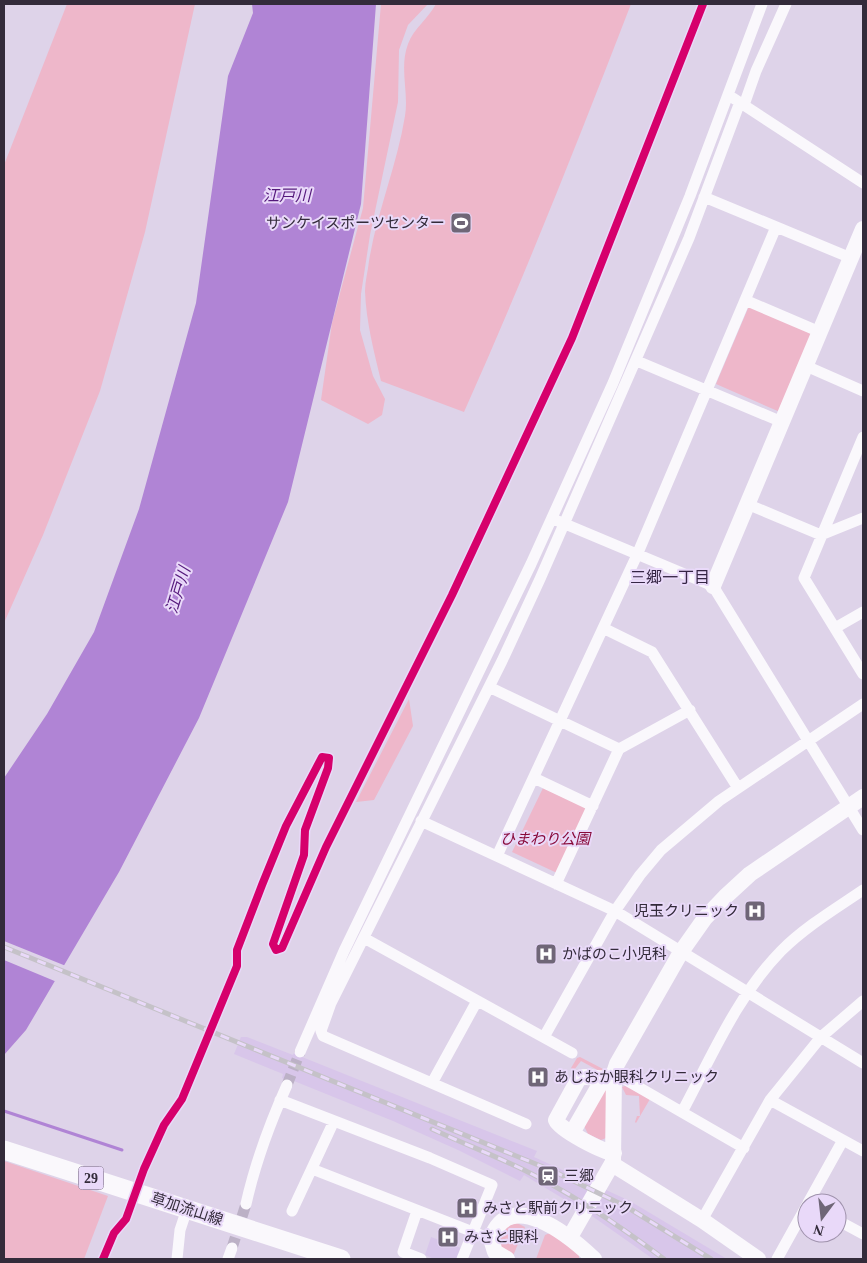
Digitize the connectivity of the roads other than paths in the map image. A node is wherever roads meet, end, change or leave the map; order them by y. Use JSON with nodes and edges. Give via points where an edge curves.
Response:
{"nodes":[{"id":1,"x":762,"y":4,"type":"edge"},
{"id":2,"x":786,"y":4,"type":"edge"},
{"id":3,"x":728,"y":95,"type":"junction"},
{"id":4,"x":742,"y":104,"type":"junction"},
{"id":5,"x":863,"y":183,"type":"edge"},
{"id":6,"x":704,"y":197,"type":"junction"},
{"id":7,"x":776,"y":227,"type":"junction"},
{"id":8,"x":863,"y":229,"type":"edge"},
{"id":9,"x":851,"y":258,"type":"junction"},
{"id":10,"x":745,"y":300,"type":"junction"},
{"id":11,"x":820,"y":332,"type":"junction"},
{"id":12,"x":637,"y":361,"type":"junction"},
{"id":13,"x":806,"y":366,"type":"junction"},
{"id":14,"x":863,"y":390,"type":"edge"},
{"id":15,"x":706,"y":391,"type":"junction"},
{"id":16,"x":782,"y":422,"type":"junction"},
{"id":17,"x":863,"y":437,"type":"edge"},
{"id":18,"x":747,"y":504,"type":"junction"},
{"id":19,"x":552,"y":518,"type":"junction"},
{"id":20,"x":863,"y":518,"type":"edge"},
{"id":21,"x":565,"y":524,"type":"junction"},
{"id":22,"x":821,"y":535,"type":"junction"},
{"id":23,"x":637,"y":555,"type":"junction"},
{"id":24,"x":713,"y":586,"type":"junction"},
{"id":25,"x":863,"y":612,"type":"edge"},
{"id":26,"x":603,"y":628,"type":"junction"},
{"id":27,"x":835,"y":628,"type":"junction"},
{"id":28,"x":863,"y":674,"type":"edge"},
{"id":29,"x":489,"y":686,"type":"junction"},
{"id":30,"x":863,"y":704,"type":"edge"},
{"id":31,"x":690,"y":710,"type":"junction"},
{"id":32,"x":560,"y":720,"type":"junction"},
{"id":33,"x":808,"y":740,"type":"junction"},
{"id":34,"x":619,"y":749,"type":"junction"},
{"id":35,"x":534,"y":778,"type":"junction"},
{"id":36,"x":738,"y":788,"type":"junction"},
{"id":37,"x":863,"y":797,"type":"edge"},
{"id":38,"x":593,"y":806,"type":"junction"},
{"id":39,"x":849,"y":807,"type":"junction"},
{"id":40,"x":421,"y":822,"type":"junction"},
{"id":41,"x":863,"y":830,"type":"edge"},
{"id":42,"x":497,"y":856,"type":"junction"},
{"id":43,"x":556,"y":884,"type":"junction"},
{"id":44,"x":863,"y":890,"type":"edge"},
{"id":45,"x":614,"y":911,"type":"junction"},
{"id":46,"x":364,"y":938,"type":"junction"},
{"id":47,"x":681,"y":952,"type":"junction"},
{"id":48,"x":748,"y":992,"type":"junction"},
{"id":49,"x":477,"y":1001,"type":"junction"},
{"id":50,"x":863,"y":1001,"type":"edge"},
{"id":51,"x":821,"y":1037,"type":"junction"},
{"id":52,"x":544,"y":1038,"type":"junction"},
{"id":53,"x":300,"y":1052,"type":"tunnel mouth"},
{"id":54,"x":572,"y":1053,"type":"dead end"},
{"id":55,"x":863,"y":1063,"type":"edge"},
{"id":56,"x":608,"y":1076,"type":"junction"},
{"id":57,"x":432,"y":1083,"type":"junction"},
{"id":58,"x":287,"y":1085,"type":"tunnel mouth"},
{"id":59,"x":280,"y":1100,"type":"junction"},
{"id":60,"x":770,"y":1100,"type":"junction"},
{"id":61,"x":682,"y":1112,"type":"junction"},
{"id":62,"x":334,"y":1121,"type":"junction"},
{"id":63,"x":526,"y":1124,"type":"dead end"},
{"id":64,"x":572,"y":1133,"type":"junction"},
{"id":65,"x":843,"y":1140,"type":"junction"},
{"id":66,"x":744,"y":1148,"type":"junction"},
{"id":67,"x":4,"y":1150,"type":"edge"},
{"id":68,"x":863,"y":1151,"type":"edge"},
{"id":69,"x":614,"y":1159,"type":"junction"},
{"id":70,"x":312,"y":1169,"type":"junction"},
{"id":71,"x":814,"y":1193,"type":"edge"},
{"id":72,"x":246,"y":1204,"type":"tunnel mouth"},
{"id":73,"x":182,"y":1208,"type":"junction"},
{"id":74,"x":292,"y":1211,"type":"dead end"},
{"id":75,"x":417,"y":1211,"type":"junction"},
{"id":76,"x":702,"y":1220,"type":"junction"},
{"id":77,"x":797,"y":1224,"type":"edge"},
{"id":78,"x":847,"y":1225,"type":"edge"},
{"id":79,"x":472,"y":1233,"type":"junction"},
{"id":80,"x":863,"y":1234,"type":"edge"},
{"id":81,"x":570,"y":1237,"type":"junction"},
{"id":82,"x":490,"y":1239,"type":"junction"},
{"id":83,"x":232,"y":1248,"type":"tunnel mouth"},
{"id":84,"x":589,"y":1256,"type":"edge"},
{"id":85,"x":177,"y":1259,"type":"edge"},
{"id":86,"x":228,"y":1259,"type":"edge"},
{"id":87,"x":341,"y":1259,"type":"edge"},
{"id":88,"x":422,"y":1259,"type":"edge"},
{"id":89,"x":462,"y":1259,"type":"edge"},
{"id":90,"x":507,"y":1259,"type":"edge"},
{"id":91,"x":758,"y":1259,"type":"edge"},
{"id":92,"x":777,"y":1259,"type":"edge"}],
"edges":[{"from":1,"to":3,"type":"street"},
{"from":2,"to":4,"type":"street"},
{"from":3,"to":4,"type":"street"},
{"from":3,"to":19,"type":"street","via":[[629,347]]},
{"from":4,"to":5,"type":"street"},
{"from":4,"to":6,"type":"street"},
{"from":6,"to":7,"type":"street"},
{"from":6,"to":12,"type":"street"},
{"from":7,"to":9,"type":"street"},
{"from":7,"to":10,"type":"street"},
{"from":8,"to":9,"type":"street"},
{"from":9,"to":11,"type":"street"},
{"from":10,"to":11,"type":"street"},
{"from":10,"to":15,"type":"street"},
{"from":11,"to":13,"type":"street"},
{"from":12,"to":15,"type":"street"},
{"from":12,"to":21,"type":"street"},
{"from":13,"to":14,"type":"street"},
{"from":13,"to":16,"type":"street"},
{"from":15,"to":16,"type":"street"},
{"from":15,"to":23,"type":"street"},
{"from":16,"to":18,"type":"street"},
{"from":17,"to":22,"type":"street"},
{"from":18,"to":22,"type":"street"},
{"from":18,"to":24,"type":"street"},
{"from":19,"to":21,"type":"street"},
{"from":19,"to":53,"type":"street","via":[[342,956]]},
{"from":20,"to":22,"type":"street"},
{"from":21,"to":23,"type":"street"},
{"from":21,"to":29,"type":"street"},
{"from":22,"to":27,"type":"street","via":[[804,578]]},
{"from":23,"to":24,"type":"street"},
{"from":23,"to":26,"type":"street"},
{"from":24,"to":33,"type":"street"},
{"from":25,"to":27,"type":"street"},
{"from":26,"to":31,"type":"street","via":[[652,652]]},
{"from":26,"to":32,"type":"street"},
{"from":27,"to":28,"type":"street"},
{"from":29,"to":32,"type":"street"},
{"from":29,"to":40,"type":"street"},
{"from":30,"to":33,"type":"street"},
{"from":31,"to":34,"type":"street"},
{"from":31,"to":36,"type":"street"},
{"from":32,"to":34,"type":"street"},
{"from":32,"to":35,"type":"street"},
{"from":33,"to":36,"type":"street"},
{"from":33,"to":39,"type":"street"},
{"from":34,"to":38,"type":"street"},
{"from":35,"to":38,"type":"street"},
{"from":35,"to":42,"type":"street"},
{"from":36,"to":45,"type":"street","via":[[700,815],[661,850]]},
{"from":37,"to":39,"type":"street"},
{"from":38,"to":43,"type":"street"},
{"from":39,"to":41,"type":"street"},
{"from":39,"to":47,"type":"street","via":[[750,874],[705,918]]},
{"from":40,"to":42,"type":"street"},
{"from":40,"to":46,"type":"street"},
{"from":42,"to":43,"type":"street"},
{"from":43,"to":45,"type":"street"},
{"from":44,"to":48,"type":"street","via":[[811,925],[781,951]]},
{"from":45,"to":47,"type":"street"},
{"from":45,"to":52,"type":"street"},
{"from":46,"to":49,"type":"street"},
{"from":46,"to":57,"type":"street","via":[[331,1003],[321,1031],[323,1036]]},
{"from":47,"to":48,"type":"street"},
{"from":47,"to":56,"type":"street"},
{"from":48,"to":51,"type":"street"},
{"from":48,"to":61,"type":"street"},
{"from":49,"to":52,"type":"street"},
{"from":49,"to":57,"type":"street"},
{"from":50,"to":51,"type":"street"},
{"from":51,"to":55,"type":"street"},
{"from":51,"to":60,"type":"street"},
{"from":52,"to":54,"type":"street"},
{"from":56,"to":61,"type":"street"},
{"from":56,"to":64,"type":"street"},
{"from":56,"to":64,"type":"street","via":[[579,1078],[556,1118],[557,1124]]},
{"from":56,"to":69,"type":"street"},
{"from":57,"to":63,"type":"street"},
{"from":58,"to":59,"type":"street"},
{"from":59,"to":62,"type":"street"},
{"from":59,"to":72,"type":"street"},
{"from":60,"to":65,"type":"street"},
{"from":60,"to":66,"type":"street"},
{"from":61,"to":66,"type":"street"},
{"from":62,"to":70,"type":"street"},
{"from":62,"to":79,"type":"street","via":[[492,1185]]},
{"from":64,"to":69,"type":"street"},
{"from":65,"to":68,"type":"street"},
{"from":65,"to":71,"type":"street"},
{"from":66,"to":76,"type":"street"},
{"from":67,"to":73,"type":"main road","name":"草加流山線","number":"29"},
{"from":69,"to":76,"type":"street"},
{"from":69,"to":81,"type":"street"},
{"from":70,"to":74,"type":"street"},
{"from":70,"to":75,"type":"street"},
{"from":73,"to":85,"type":"street"},
{"from":73,"to":87,"type":"main road","name":"草加流山線","number":"29"},
{"from":75,"to":79,"type":"street"},
{"from":75,"to":88,"type":"street","via":[[402,1252]]},
{"from":76,"to":91,"type":"street"},
{"from":77,"to":92,"type":"street"},
{"from":78,"to":80,"type":"street"},
{"from":79,"to":82,"type":"street"},
{"from":79,"to":89,"type":"street"},
{"from":81,"to":82,"type":"street","via":[[528,1216],[511,1215],[498,1223]]},
{"from":81,"to":84,"type":"street"},
{"from":82,"to":90,"type":"street","via":[[496,1252]]},
{"from":83,"to":86,"type":"street"}]}
